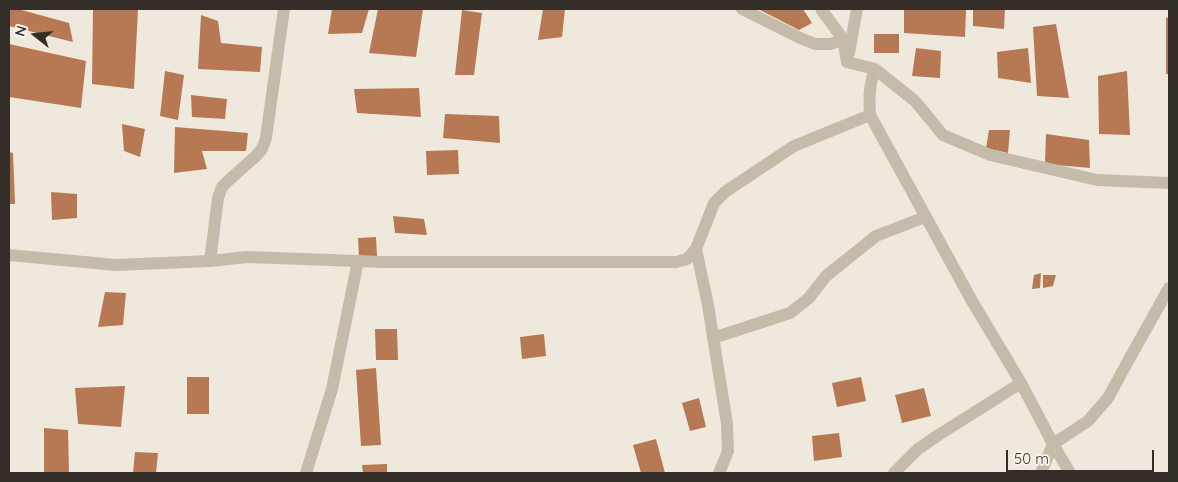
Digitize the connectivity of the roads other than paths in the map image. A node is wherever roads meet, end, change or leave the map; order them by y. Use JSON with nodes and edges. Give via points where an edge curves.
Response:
{"nodes":[{"id":1,"x":284,"y":9,"type":"edge"},
{"id":2,"x":742,"y":9,"type":"edge"},
{"id":3,"x":821,"y":9,"type":"edge"},
{"id":4,"x":857,"y":9,"type":"edge"},
{"id":5,"x":843,"y":39,"type":"junction"},
{"id":6,"x":847,"y":62,"type":"junction"},
{"id":7,"x":875,"y":69,"type":"junction"},
{"id":8,"x":870,"y":115,"type":"junction"},
{"id":9,"x":1169,"y":183,"type":"edge"},
{"id":10,"x":925,"y":217,"type":"junction"},
{"id":11,"x":696,"y":249,"type":"junction"},
{"id":12,"x":9,"y":255,"type":"edge"},
{"id":13,"x":358,"y":261,"type":"junction"},
{"id":14,"x":210,"y":262,"type":"junction"},
{"id":15,"x":1169,"y":288,"type":"edge"},
{"id":16,"x":713,"y":338,"type":"junction"},
{"id":17,"x":1020,"y":383,"type":"junction"},
{"id":18,"x":1053,"y":444,"type":"junction"},
{"id":19,"x":306,"y":473,"type":"edge"},
{"id":20,"x":719,"y":473,"type":"edge"},
{"id":21,"x":894,"y":473,"type":"edge"},
{"id":22,"x":1041,"y":473,"type":"edge"},
{"id":23,"x":1070,"y":473,"type":"edge"}],
"edges":[{"from":1,"to":14,"type":"street","via":[[266,138],[256,156],[222,187]]},
{"from":2,"to":5,"type":"street","via":[[815,44],[831,44]]},
{"from":3,"to":5,"type":"street"},
{"from":4,"to":6,"type":"street"},
{"from":5,"to":6,"type":"street"},
{"from":6,"to":7,"type":"street"},
{"from":7,"to":8,"type":"street","via":[[868,97]]},
{"from":7,"to":9,"type":"street","via":[[915,101],[943,135],[990,155],[1097,180]]},
{"from":8,"to":10,"type":"street"},
{"from":8,"to":11,"type":"street","via":[[794,146],[725,192],[714,203]]},
{"from":10,"to":16,"type":"street","via":[[876,236],[826,276],[809,298],[790,314]]},
{"from":10,"to":17,"type":"street"},
{"from":11,"to":13,"type":"street","via":[[687,259],[676,262]]},
{"from":11,"to":16,"type":"street"},
{"from":12,"to":14,"type":"street","via":[[116,265]]},
{"from":13,"to":14,"type":"street","via":[[247,257]]},
{"from":13,"to":19,"type":"street","via":[[332,389]]},
{"from":15,"to":18,"type":"street","via":[[1108,398],[1088,421]]},
{"from":16,"to":20,"type":"street","via":[[727,424],[728,451]]},
{"from":17,"to":18,"type":"street"},
{"from":17,"to":21,"type":"street","via":[[918,449]]},
{"from":18,"to":22,"type":"street"},
{"from":18,"to":23,"type":"street"}]}
